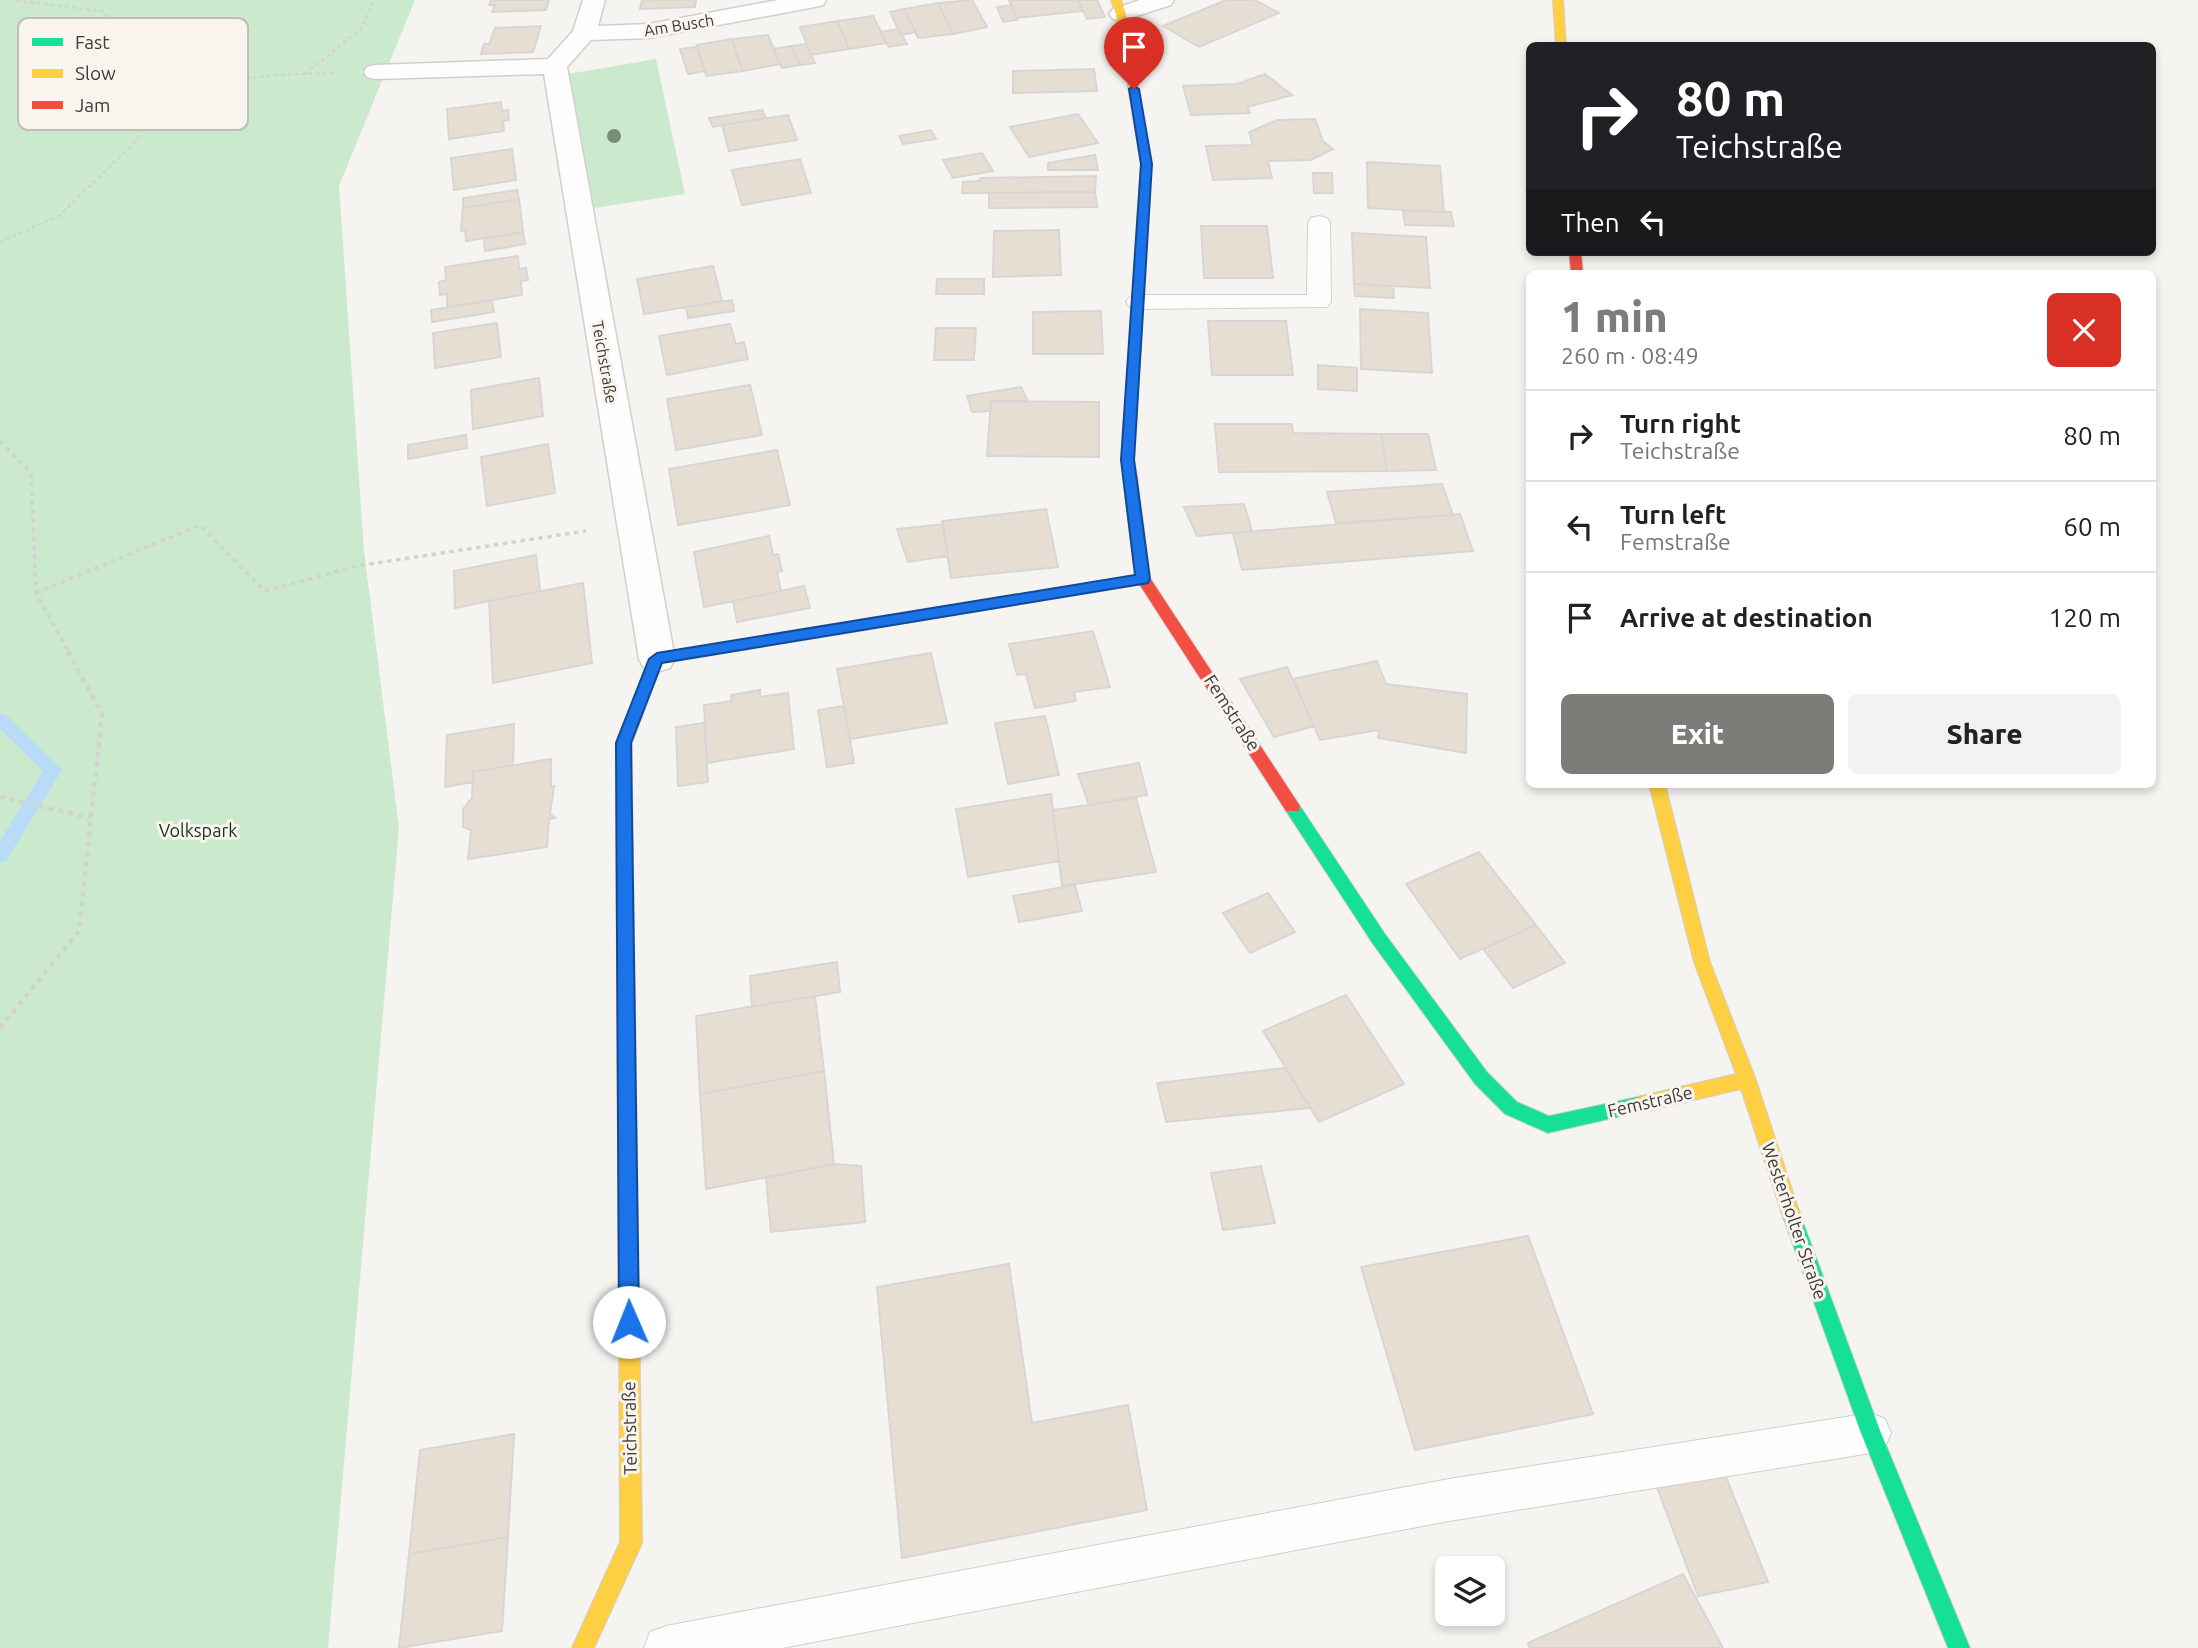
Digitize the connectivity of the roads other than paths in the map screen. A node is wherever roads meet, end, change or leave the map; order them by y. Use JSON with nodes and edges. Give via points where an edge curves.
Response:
{"nodes":[{"id":1,"x":594,"y":0,"type":"edge"},
{"id":2,"x":815,"y":0,"type":"edge"},
{"id":3,"x":1163,"y":0,"type":"edge"},
{"id":4,"x":1558,"y":0,"type":"edge"},
{"id":5,"x":1119,"y":7,"type":"edge"},
{"id":6,"x":584,"y":33,"type":"junction"},
{"id":7,"x":1561,"y":42,"type":"edge"},
{"id":8,"x":555,"y":66,"type":"junction"},
{"id":9,"x":376,"y":72,"type":"road end"},
{"id":10,"x":1318,"y":223,"type":"dead end"},
{"id":11,"x":1138,"y":302,"type":"junction"},
{"id":12,"x":1143,"y":579,"type":"junction"},
{"id":13,"x":657,"y":659,"type":"junction"},
{"id":14,"x":1658,"y":788,"type":"edge"},
{"id":15,"x":1747,"y":1080,"type":"junction"},
{"id":16,"x":1871,"y":1433,"type":"junction"},
{"id":17,"x":583,"y":1648,"type":"edge"},
{"id":18,"x":666,"y":1648,"type":"edge"},
{"id":19,"x":1959,"y":1648,"type":"edge"}],
"edges":[{"from":1,"to":6,"type":"street"},
{"from":2,"to":6,"type":"street","name":"Am Busch","via":[[649,31]]},
{"from":3,"to":5,"type":"street","name":"Femstraße"},
{"from":4,"to":7,"type":"street"},
{"from":5,"to":11,"type":"street","name":"Femstraße","via":[[1146,164]]},
{"from":6,"to":8,"type":"street"},
{"from":8,"to":9,"type":"street"},
{"from":8,"to":13,"type":"street","name":"Teichstraße"},
{"from":10,"to":11,"type":"lane","via":[[1319,302]]},
{"from":11,"to":12,"type":"street","name":"Femstraße","via":[[1128,460]]},
{"from":12,"to":13,"type":"street"},
{"from":12,"to":15,"type":"street","name":"Femstraße","via":[[1379,939],[1481,1078],[1511,1108],[1548,1125]]},
{"from":13,"to":17,"type":"street","name":"Teichstraße","via":[[624,743],[631,1542]]},
{"from":14,"to":15,"type":"street","name":"Westerholter Straße","via":[[1702,962]]},
{"from":15,"to":16,"type":"street","name":"Westerholter Straße","via":[[1801,1245]]},
{"from":16,"to":18,"type":"lane","via":[[1449,1500]]},
{"from":16,"to":19,"type":"street","name":"Westerholter Straße"}]}
